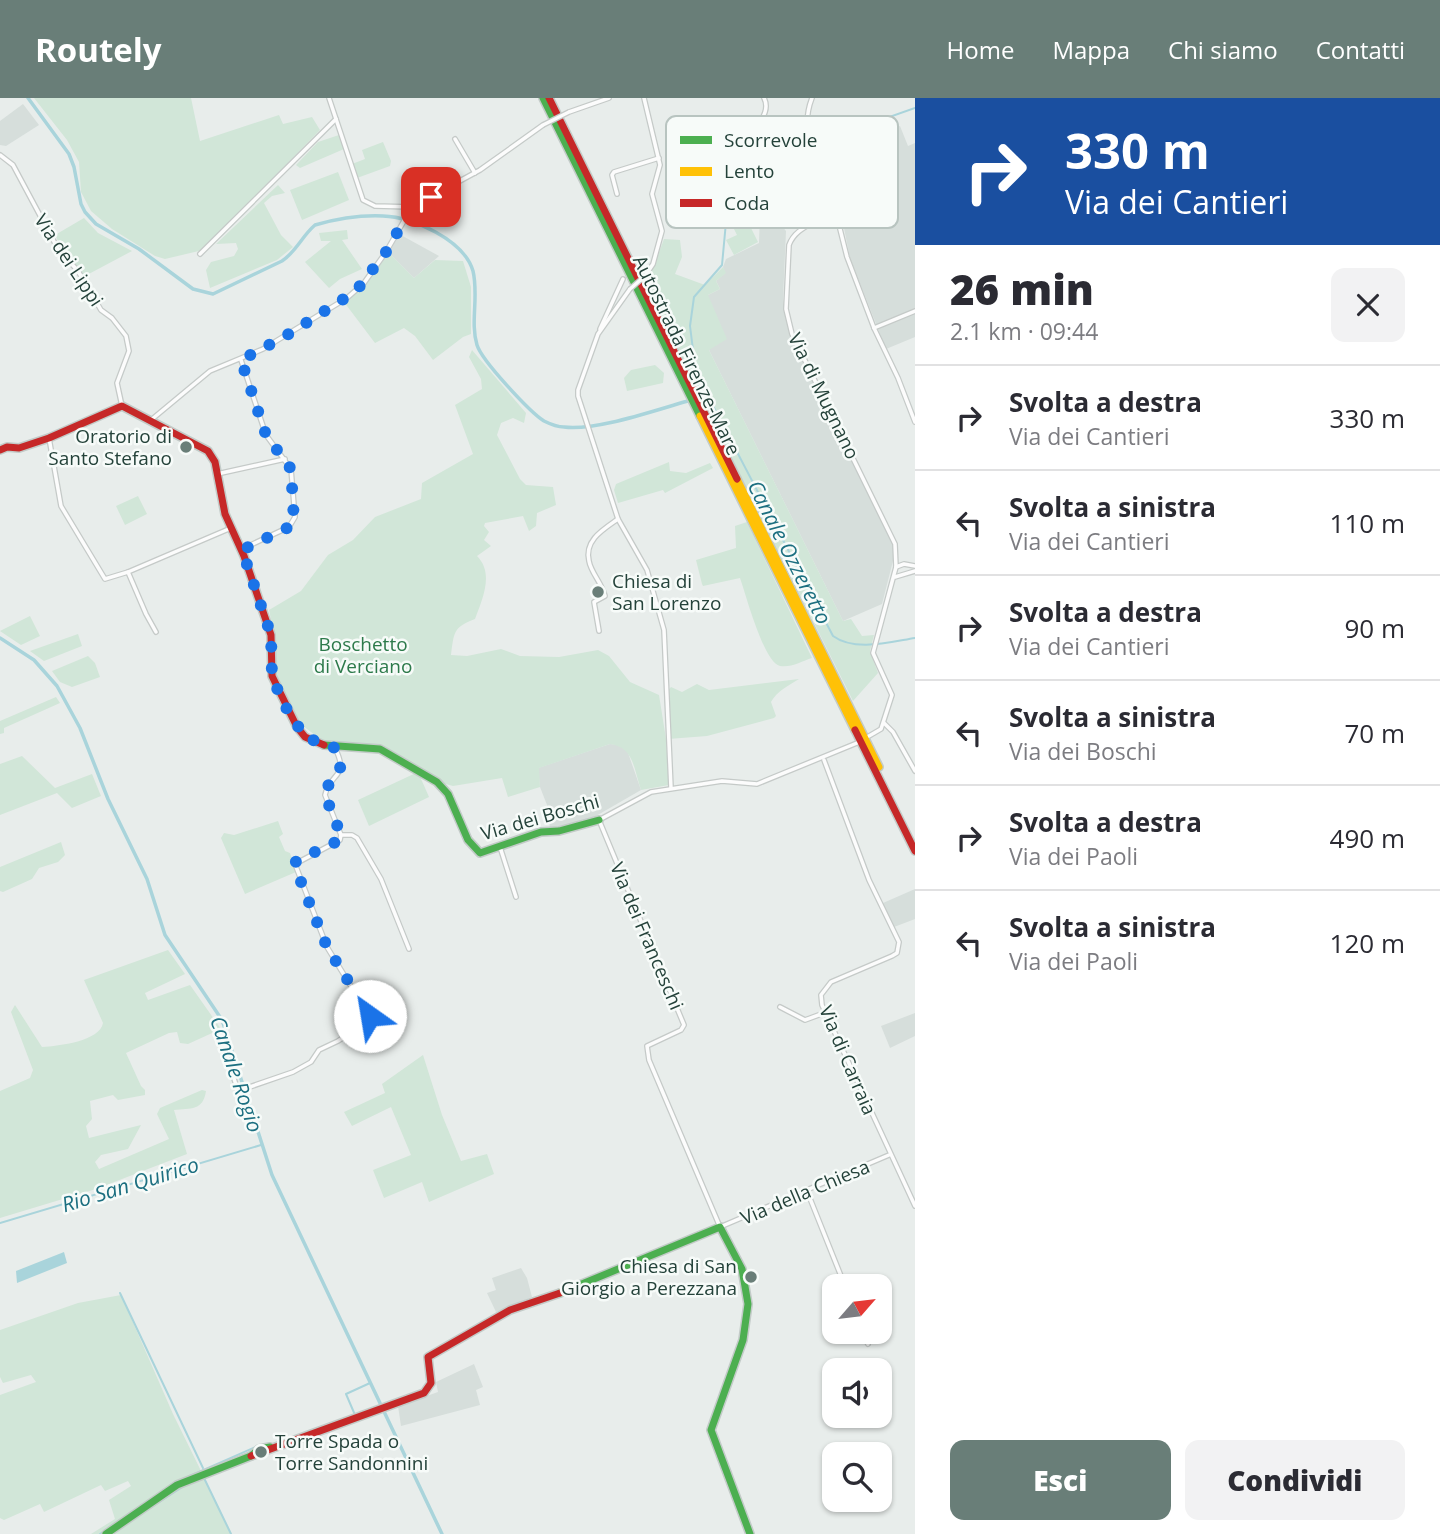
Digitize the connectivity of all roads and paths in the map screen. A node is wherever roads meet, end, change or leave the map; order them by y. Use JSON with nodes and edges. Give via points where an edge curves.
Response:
{"nodes":[{"id":1,"x":329,"y":98,"type":"edge"},
{"id":2,"x":543,"y":98,"type":"edge"},
{"id":3,"x":549,"y":98,"type":"edge"},
{"id":4,"x":609,"y":98,"type":"edge"},
{"id":5,"x":643,"y":98,"type":"edge"},
{"id":6,"x":764,"y":98,"type":"edge"},
{"id":7,"x":764,"y":116,"type":"edge"},
{"id":8,"x":336,"y":119,"type":"junction"},
{"id":9,"x":455,"y":139,"type":"dead end"},
{"id":10,"x":0,"y":155,"type":"edge"},
{"id":11,"x":659,"y":158,"type":"junction"},
{"id":12,"x":475,"y":173,"type":"junction"},
{"id":13,"x":617,"y":194,"type":"dead end"},
{"id":14,"x":412,"y":207,"type":"junction"},
{"id":15,"x":805,"y":228,"type":"edge"},
{"id":16,"x":840,"y":228,"type":"edge"},
{"id":17,"x":200,"y":254,"type":"dead end"},
{"id":18,"x":623,"y":279,"type":"dead end"},
{"id":19,"x":915,"y":311,"type":"edge"},
{"id":20,"x":874,"y":328,"type":"junction"},
{"id":21,"x":598,"y":334,"type":"junction"},
{"id":22,"x":241,"y":360,"type":"junction"},
{"id":23,"x":122,"y":406,"type":"junction"},
{"id":24,"x":913,"y":414,"type":"edge"},
{"id":25,"x":151,"y":420,"type":"junction"},
{"id":26,"x":915,"y":422,"type":"edge"},
{"id":27,"x":49,"y":438,"type":"junction"},
{"id":28,"x":0,"y":450,"type":"edge"},
{"id":29,"x":285,"y":459,"type":"junction"},
{"id":30,"x":218,"y":474,"type":"junction"},
{"id":31,"x":618,"y":519,"type":"junction"},
{"id":32,"x":231,"y":528,"type":"junction"},
{"id":33,"x":242,"y":550,"type":"junction"},
{"id":34,"x":897,"y":552,"type":"junction"},
{"id":35,"x":909,"y":565,"type":"junction"},
{"id":36,"x":896,"y":567,"type":"junction"},
{"id":37,"x":915,"y":568,"type":"edge"},
{"id":38,"x":128,"y":572,"type":"junction"},
{"id":39,"x":905,"y":573,"type":"junction"},
{"id":40,"x":893,"y":579,"type":"junction"},
{"id":41,"x":599,"y":631,"type":"dead end"},
{"id":42,"x":156,"y":632,"type":"dead end"},
{"id":43,"x":884,"y":723,"type":"junction"},
{"id":44,"x":869,"y":736,"type":"dead end"},
{"id":45,"x":857,"y":743,"type":"dead end"},
{"id":46,"x":335,"y":748,"type":"junction"},
{"id":47,"x":823,"y":759,"type":"junction"},
{"id":48,"x":915,"y":771,"type":"edge"},
{"id":49,"x":671,"y":788,"type":"junction"},
{"id":50,"x":599,"y":820,"type":"junction"},
{"id":51,"x":341,"y":835,"type":"junction"},
{"id":52,"x":915,"y":840,"type":"edge"},
{"id":53,"x":500,"y":847,"type":"junction"},
{"id":54,"x":915,"y":851,"type":"edge"},
{"id":55,"x":516,"y":897,"type":"dead end"},
{"id":56,"x":409,"y":949,"type":"dead end"},
{"id":57,"x":780,"y":1007,"type":"dead end"},
{"id":58,"x":824,"y":1013,"type":"junction"},
{"id":59,"x":227,"y":1057,"type":"dead end"},
{"id":60,"x":889,"y":1155,"type":"junction"},
{"id":61,"x":807,"y":1191,"type":"junction"},
{"id":62,"x":913,"y":1196,"type":"edge"},
{"id":63,"x":915,"y":1206,"type":"edge"},
{"id":64,"x":720,"y":1227,"type":"junction"},
{"id":65,"x":840,"y":1274,"type":"edge"},
{"id":66,"x":106,"y":1534,"type":"edge"},
{"id":67,"x":750,"y":1534,"type":"edge"}],
"edges":[{"from":1,"to":8,"type":"street"},
{"from":2,"to":54,"type":"main road","name":"Autostrada Firenze-Mare"},
{"from":3,"to":52,"type":"main road","name":"Autostrada Firenze-Mare"},
{"from":4,"to":12,"type":"street","bridge":true,"via":[[543,125]]},
{"from":5,"to":11,"type":"street"},
{"from":6,"to":7,"type":"street","via":[[768,107]]},
{"from":8,"to":14,"type":"street","via":[[363,200],[374,206]]},
{"from":8,"to":17,"type":"street"},
{"from":9,"to":12,"type":"street"},
{"from":10,"to":23,"type":"street","name":"Via dei Lippi","via":[[13,165],[58,249],[78,271],[101,310],[126,336],[129,351],[117,383]]},
{"from":11,"to":13,"type":"street","via":[[614,172]]},
{"from":11,"to":21,"type":"street","bridge":true,"via":[[652,194],[662,230],[653,264]]},
{"from":12,"to":14,"type":"street"},
{"from":14,"to":22,"type":"street","via":[[356,291]]},
{"from":15,"to":34,"type":"street","name":"Via di Mugnano","via":[[791,238],[788,322],[893,534]]},
{"from":16,"to":20,"type":"street"},
{"from":18,"to":21,"type":"street"},
{"from":19,"to":20,"type":"street"},
{"from":20,"to":24,"type":"street"},
{"from":21,"to":31,"type":"street","via":[[578,390]]},
{"from":22,"to":25,"type":"street","via":[[210,371]]},
{"from":22,"to":29,"type":"street","via":[[266,435]]},
{"from":23,"to":25,"type":"main road"},
{"from":23,"to":27,"type":"main road"},
{"from":24,"to":26,"type":"street"},
{"from":25,"to":30,"type":"main road","name":"Via dei Boschi","via":[[204,448]]},
{"from":27,"to":28,"type":"main road"},
{"from":27,"to":38,"type":"street","via":[[61,506],[105,579]]},
{"from":29,"to":30,"type":"street"},
{"from":29,"to":33,"type":"street","via":[[291,469],[294,521]]},
{"from":30,"to":32,"type":"main road","name":"Via dei Boschi"},
{"from":31,"to":41,"type":"street","via":[[597,533],[590,548],[589,562],[605,596],[594,602]]},
{"from":31,"to":49,"type":"street","via":[[647,570],[664,630]]},
{"from":32,"to":33,"type":"main road","name":"Via dei Boschi"},
{"from":32,"to":38,"type":"street"},
{"from":33,"to":46,"type":"main road","name":"Via dei Boschi","via":[[271,635],[272,676],[283,703],[305,737]]},
{"from":34,"to":35,"type":"street","name":"Via di Mugnano"},
{"from":34,"to":36,"type":"street","name":"Via di Mugnano"},
{"from":35,"to":36,"type":"street"},
{"from":35,"to":37,"type":"street"},
{"from":36,"to":39,"type":"street"},
{"from":36,"to":40,"type":"street","name":"Via di Mugnano"},
{"from":37,"to":39,"type":"street"},
{"from":38,"to":42,"type":"street"},
{"from":39,"to":40,"type":"street"},
{"from":40,"to":43,"type":"street","name":"Via di Mugnano","via":[[873,647],[874,661],[892,690]]},
{"from":43,"to":44,"type":"street"},
{"from":43,"to":48,"type":"street"},
{"from":45,"to":47,"type":"street","name":"Via dei Boschi"},
{"from":46,"to":51,"type":"street","via":[[341,770],[325,795]]},
{"from":46,"to":53,"type":"main road","name":"Via dei Boschi","via":[[389,753],[445,790],[476,851]]},
{"from":47,"to":49,"type":"street","name":"Via dei Boschi","via":[[757,784],[722,781]]},
{"from":47,"to":58,"type":"street","name":"Via di Carraia","via":[[870,880],[900,942],[897,953],[824,988]]},
{"from":49,"to":50,"type":"street","name":"Via dei Boschi","via":[[639,797]]},
{"from":50,"to":53,"type":"main road","name":"Via dei Boschi","via":[[541,832]]},
{"from":50,"to":64,"type":"street","name":"Via dei Franceschi","via":[[684,1025],[648,1046],[649,1060]]},
{"from":51,"to":56,"type":"street","via":[[357,838],[384,886]]},
{"from":51,"to":59,"type":"street","via":[[338,843],[296,861],[295,867],[327,947],[371,1018],[319,1050],[311,1062],[240,1091]]},
{"from":53,"to":55,"type":"street"},
{"from":57,"to":58,"type":"street","via":[[805,1020]]},
{"from":58,"to":60,"type":"street","name":"Via di Carraia"},
{"from":60,"to":61,"type":"street","name":"Via della Chiesa"},
{"from":60,"to":62,"type":"street","name":"Via di Carraia"},
{"from":61,"to":64,"type":"street","name":"Via della Chiesa"},
{"from":61,"to":65,"type":"street"},
{"from":62,"to":63,"type":"street","name":"Via di Carraia"},
{"from":64,"to":66,"type":"main road","via":[[579,1287],[510,1310],[428,1357],[428,1390],[177,1485]]},
{"from":64,"to":67,"type":"main road","via":[[743,1270],[750,1312],[711,1430]]}]}
